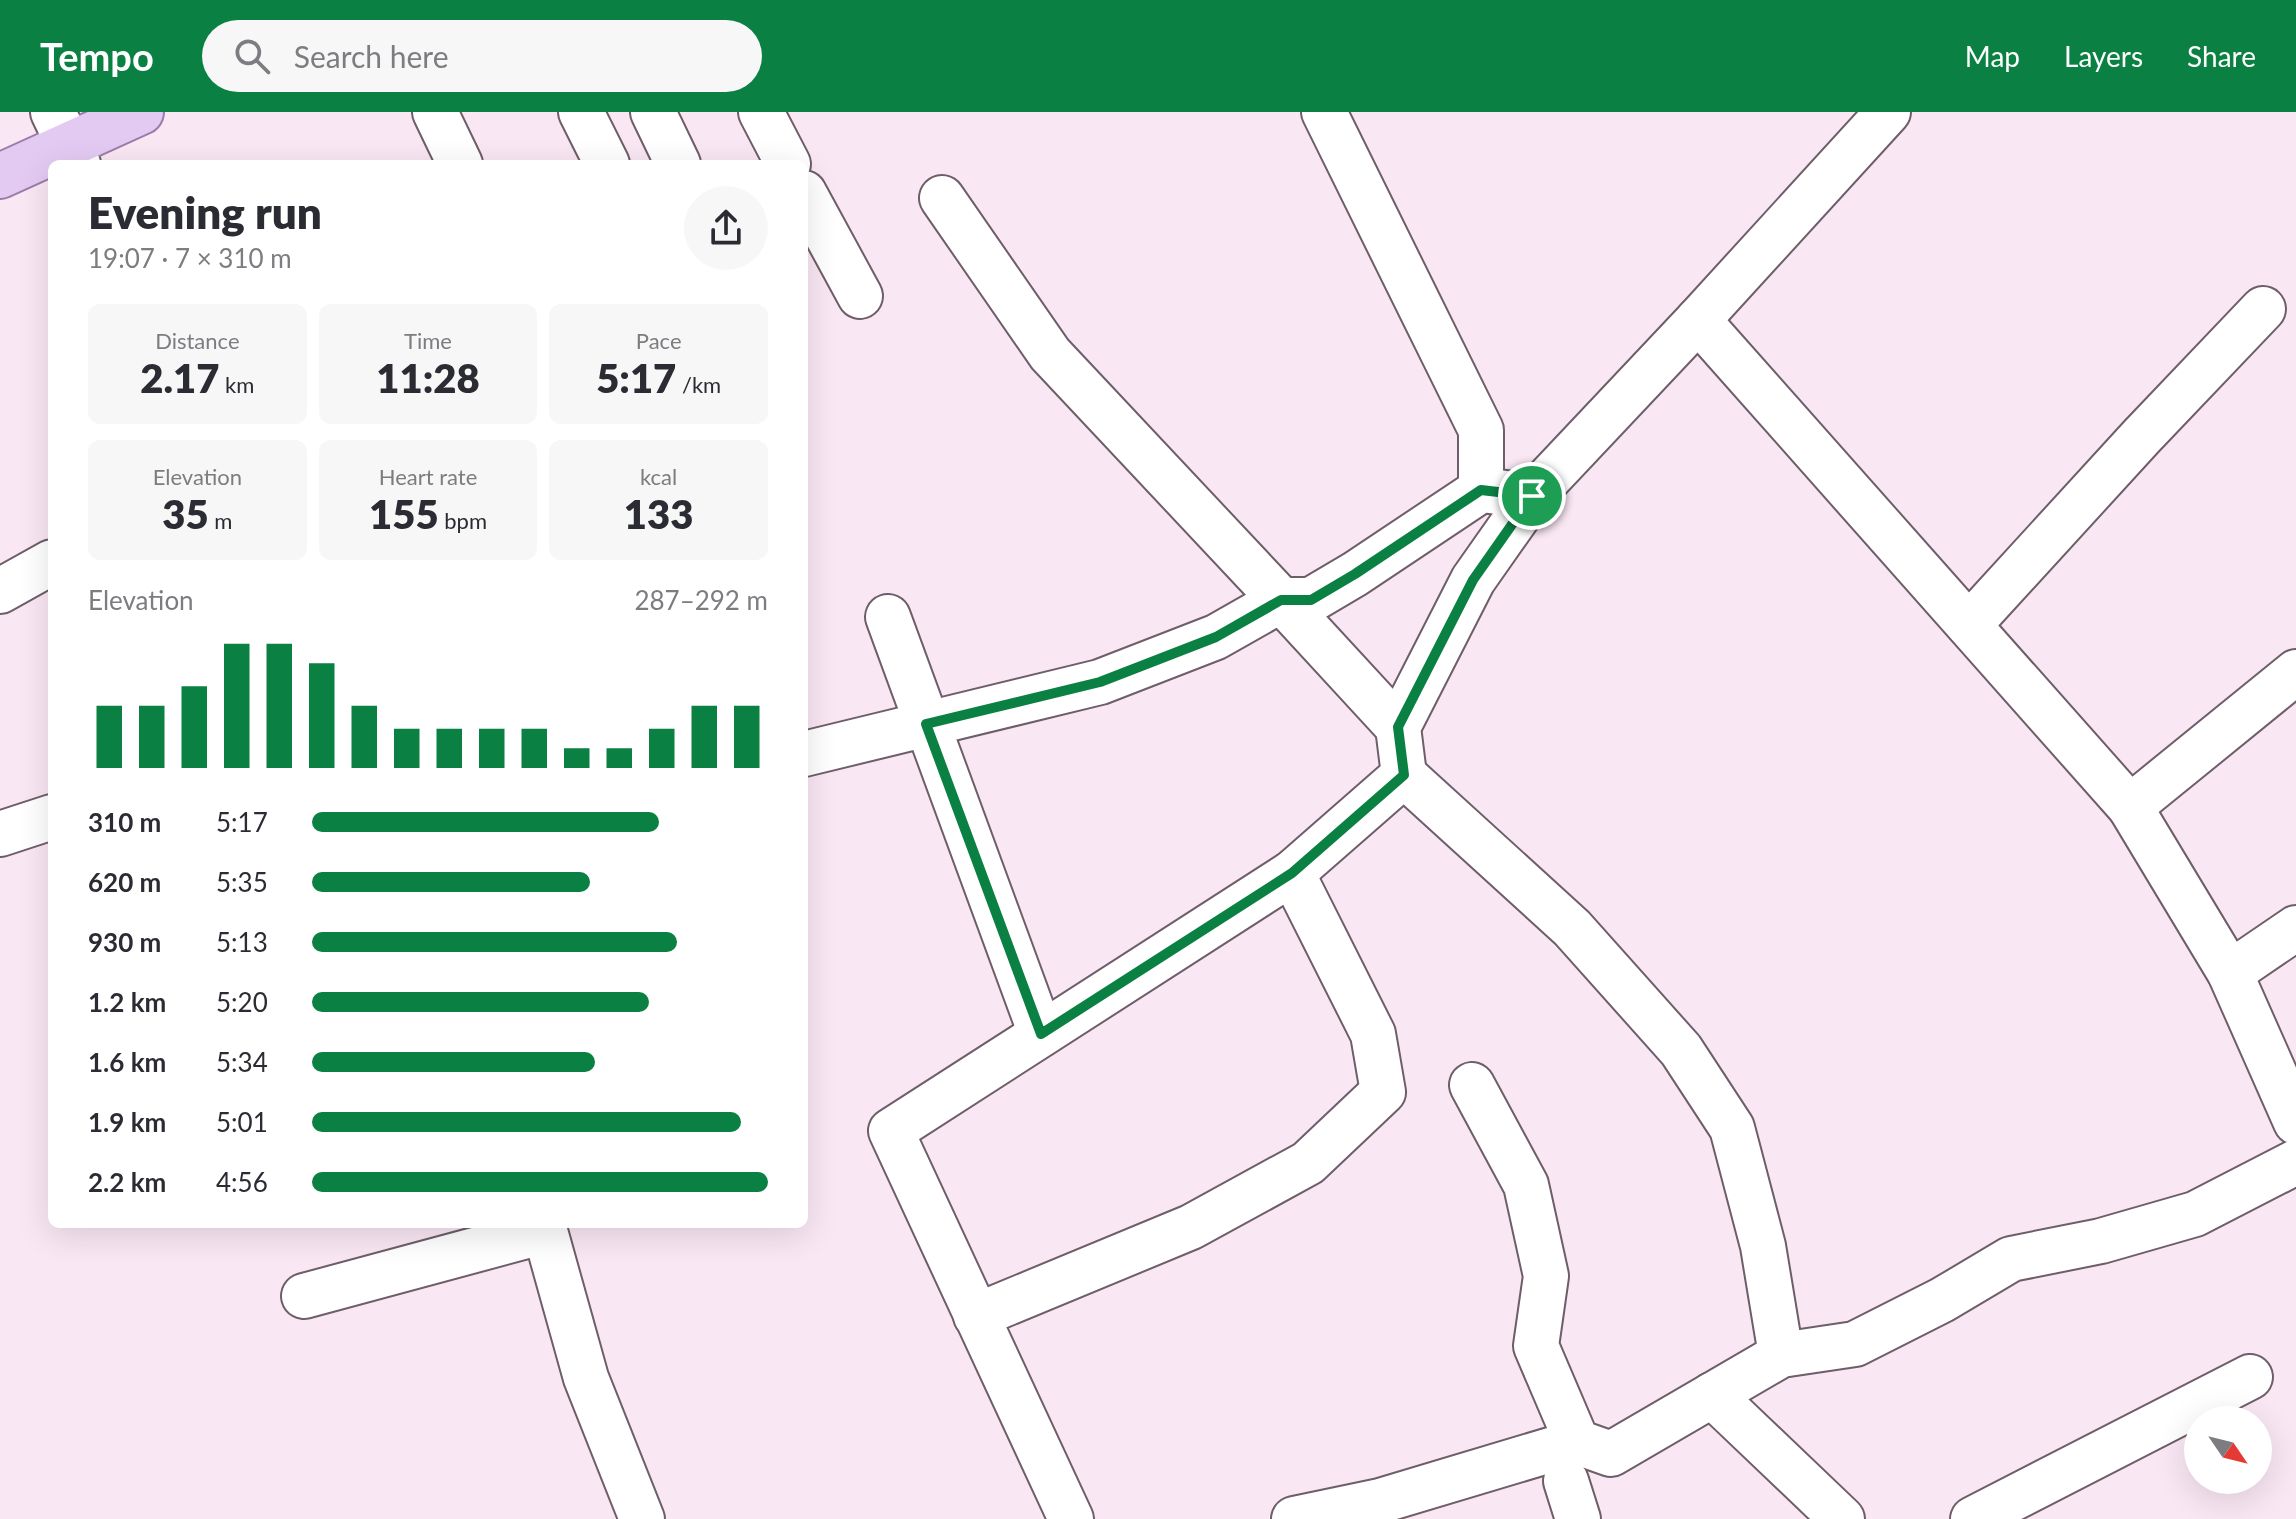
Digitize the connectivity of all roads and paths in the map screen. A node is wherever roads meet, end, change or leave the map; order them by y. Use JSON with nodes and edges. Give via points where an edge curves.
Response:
{"nodes":[{"id":1,"x":141,"y":112,"type":"edge"},
{"id":2,"x":435,"y":112,"type":"edge"},
{"id":3,"x":581,"y":112,"type":"edge"},
{"id":4,"x":653,"y":112,"type":"edge"},
{"id":5,"x":761,"y":112,"type":"edge"},
{"id":6,"x":1324,"y":112,"type":"edge"},
{"id":7,"x":1888,"y":112,"type":"edge"},
{"id":8,"x":66,"y":140,"type":"edge"},
{"id":9,"x":458,"y":160,"type":"edge"},
{"id":10,"x":605,"y":160,"type":"edge"},
{"id":11,"x":676,"y":160,"type":"edge"},
{"id":12,"x":786,"y":160,"type":"edge"},
{"id":13,"x":0,"y":176,"type":"edge"},
{"id":14,"x":942,"y":198,"type":"dead end"},
{"id":15,"x":808,"y":200,"type":"edge"},
{"id":16,"x":860,"y":296,"type":"dead end"},
{"id":17,"x":2263,"y":309,"type":"dead end"},
{"id":18,"x":1698,"y":320,"type":"junction"},
{"id":19,"x":1481,"y":490,"type":"junction"},
{"id":20,"x":1532,"y":496,"type":"junction"},
{"id":21,"x":48,"y":564,"type":"edge"},
{"id":22,"x":0,"y":591,"type":"edge"},
{"id":23,"x":1281,"y":600,"type":"junction"},
{"id":24,"x":888,"y":617,"type":"dead end"},
{"id":25,"x":1969,"y":625,"type":"junction"},
{"id":26,"x":2296,"y":672,"type":"edge"},
{"id":27,"x":926,"y":724,"type":"junction"},
{"id":28,"x":1398,"y":727,"type":"junction"},
{"id":29,"x":808,"y":753,"type":"edge"},
{"id":30,"x":1404,"y":775,"type":"junction"},
{"id":31,"x":2130,"y":807,"type":"junction"},
{"id":32,"x":48,"y":818,"type":"edge"},
{"id":33,"x":0,"y":834,"type":"edge"},
{"id":34,"x":1292,"y":873,"type":"junction"},
{"id":35,"x":2296,"y":928,"type":"edge"},
{"id":36,"x":2230,"y":973,"type":"junction"},
{"id":37,"x":1041,"y":1034,"type":"junction"},
{"id":38,"x":1472,"y":1085,"type":"dead end"},
{"id":39,"x":2296,"y":1122,"type":"edge"},
{"id":40,"x":2296,"y":1162,"type":"edge"},
{"id":41,"x":541,"y":1228,"type":"edge"},
{"id":42,"x":544,"y":1228,"type":"edge"},
{"id":43,"x":304,"y":1296,"type":"dead end"},
{"id":44,"x":976,"y":1316,"type":"junction"},
{"id":45,"x":1781,"y":1355,"type":"junction"},
{"id":46,"x":2250,"y":1377,"type":"dead end"},
{"id":47,"x":1712,"y":1395,"type":"junction"},
{"id":48,"x":1574,"y":1481,"type":"edge"},
{"id":49,"x":1384,"y":1510,"type":"edge"},
{"id":50,"x":1838,"y":1518,"type":"edge"},
{"id":51,"x":642,"y":1519,"type":"edge"},
{"id":52,"x":1071,"y":1519,"type":"edge"},
{"id":53,"x":1294,"y":1519,"type":"edge"},
{"id":54,"x":1973,"y":1519,"type":"edge"}],
"edges":[{"from":1,"to":8,"type":"main road"},
{"from":2,"to":9,"type":"street"},
{"from":3,"to":10,"type":"street"},
{"from":4,"to":11,"type":"street"},
{"from":5,"to":12,"type":"street"},
{"from":6,"to":19,"type":"street","via":[[1481,430]]},
{"from":7,"to":18,"type":"street"},
{"from":8,"to":13,"type":"main road"},
{"from":14,"to":23,"type":"street","via":[[1050,354]]},
{"from":15,"to":16,"type":"street"},
{"from":17,"to":25,"type":"street"},
{"from":18,"to":20,"type":"street"},
{"from":18,"to":25,"type":"street"},
{"from":19,"to":20,"type":"street"},
{"from":19,"to":23,"type":"street","via":[[1311,600]]},
{"from":20,"to":28,"type":"street","via":[[1473,580]]},
{"from":21,"to":22,"type":"street"},
{"from":23,"to":27,"type":"street","via":[[1216,637],[1100,682]]},
{"from":23,"to":28,"type":"street"},
{"from":24,"to":27,"type":"street"},
{"from":25,"to":31,"type":"street"},
{"from":26,"to":31,"type":"street"},
{"from":27,"to":29,"type":"street"},
{"from":27,"to":37,"type":"street"},
{"from":28,"to":30,"type":"street"},
{"from":30,"to":34,"type":"street"},
{"from":30,"to":45,"type":"street","via":[[1572,928],[1681,1050],[1732,1128],[1763,1246]]},
{"from":31,"to":36,"type":"street"},
{"from":32,"to":33,"type":"street"},
{"from":34,"to":37,"type":"street"},
{"from":34,"to":44,"type":"street","via":[[1373,1034],[1383,1092],[1308,1163],[1191,1227]]},
{"from":35,"to":36,"type":"street"},
{"from":36,"to":39,"type":"street"},
{"from":37,"to":44,"type":"street","via":[[891,1131]]},
{"from":38,"to":48,"type":"street","via":[[1526,1185],[1546,1276],[1536,1346]]},
{"from":40,"to":45,"type":"street","via":[[2195,1214],[2011,1259],[1855,1344]]},
{"from":41,"to":43,"type":"street"},
{"from":42,"to":51,"type":"street","via":[[586,1378]]},
{"from":44,"to":52,"type":"street"},
{"from":45,"to":47,"type":"street"},
{"from":46,"to":54,"type":"street"},
{"from":47,"to":48,"type":"street"},
{"from":47,"to":50,"type":"street"},
{"from":48,"to":49,"type":"street"},
{"from":49,"to":53,"type":"street"}]}
